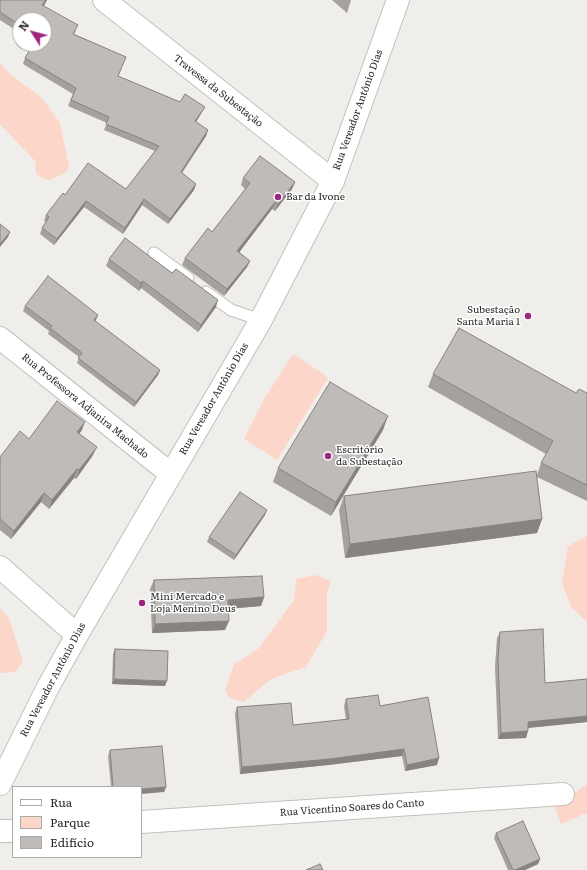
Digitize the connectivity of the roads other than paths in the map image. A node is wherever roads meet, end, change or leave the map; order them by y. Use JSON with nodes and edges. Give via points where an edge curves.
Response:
{"nodes":[{"id":1,"x":104,"y":0,"type":"edge"},
{"id":2,"x":398,"y":0,"type":"edge"},
{"id":3,"x":333,"y":181,"type":"junction"},
{"id":4,"x":154,"y":253,"type":"dead end"},
{"id":5,"x":261,"y":320,"type":"junction"},
{"id":6,"x":0,"y":338,"type":"edge"},
{"id":7,"x":171,"y":474,"type":"junction"},
{"id":8,"x":0,"y":567,"type":"edge"},
{"id":9,"x":77,"y":635,"type":"junction"},
{"id":10,"x":0,"y":784,"type":"edge"},
{"id":11,"x":563,"y":794,"type":"dead end"},
{"id":12,"x":142,"y":822,"type":"edge"},
{"id":13,"x":12,"y":831,"type":"edge"},
{"id":14,"x":0,"y":832,"type":"edge"}],
"edges":[{"from":1,"to":3,"type":"street","name":"Travessa da Subestação"},
{"from":2,"to":3,"type":"street","name":"Rua Vereador Antônio Dias"},
{"from":3,"to":5,"type":"street","name":"Rua Vereador Antônio Dias"},
{"from":4,"to":5,"type":"lane","via":[[231,310]]},
{"from":5,"to":7,"type":"street","name":"Rua Vereador Antônio Dias"},
{"from":6,"to":7,"type":"street","name":"Rua Professora Adjanira Machado"},
{"from":7,"to":9,"type":"street","name":"Rua Vereador Antônio Dias"},
{"from":8,"to":9,"type":"street"},
{"from":9,"to":10,"type":"street","name":"Rua Vereador Antônio Dias"},
{"from":11,"to":12,"type":"street","name":"Rua Vicentino Soares do Canto"},
{"from":13,"to":14,"type":"street"}]}
